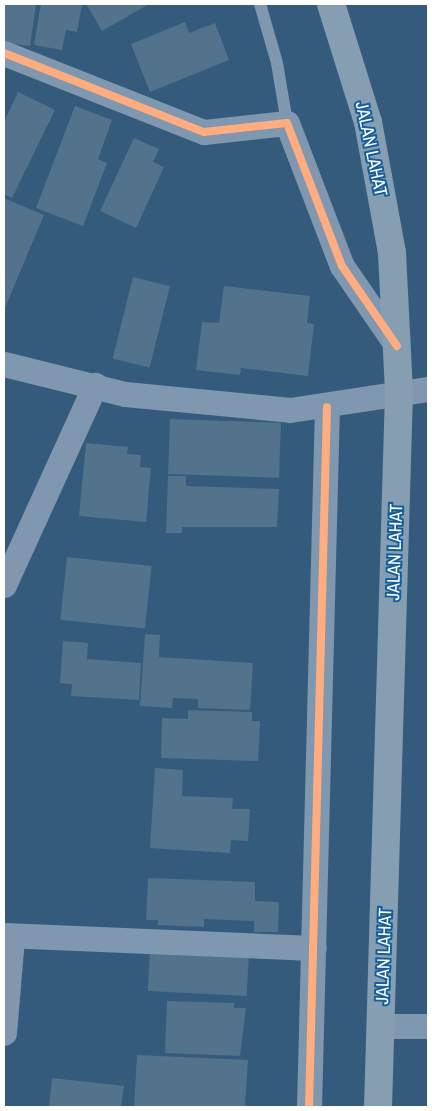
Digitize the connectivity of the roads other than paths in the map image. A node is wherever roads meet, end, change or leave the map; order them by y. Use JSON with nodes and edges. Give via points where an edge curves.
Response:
{"nodes":[{"id":1,"x":260,"y":4,"type":"edge"},
{"id":2,"x":330,"y":4,"type":"edge"},
{"id":3,"x":4,"y":53,"type":"edge"},
{"id":4,"x":287,"y":123,"type":"junction"},
{"id":5,"x":397,"y":346,"type":"junction"},
{"id":6,"x":4,"y":364,"type":"edge"},
{"id":7,"x":94,"y":386,"type":"junction"},
{"id":8,"x":428,"y":389,"type":"edge"},
{"id":9,"x":400,"y":392,"type":"junction"},
{"id":10,"x":327,"y":407,"type":"junction"},
{"id":11,"x":4,"y":585,"type":"edge"},
{"id":12,"x":8,"y":936,"type":"edge"},
{"id":13,"x":314,"y":948,"type":"junction"},
{"id":14,"x":382,"y":1026,"type":"junction"},
{"id":15,"x":428,"y":1026,"type":"edge"},
{"id":16,"x":4,"y":1033,"type":"edge"},
{"id":17,"x":308,"y":1107,"type":"edge"},
{"id":18,"x":378,"y":1107,"type":"edge"}],
"edges":[{"from":1,"to":4,"type":"lane","via":[[277,63]]},
{"from":2,"to":5,"type":"main road","name":"JALAN LAHAT","via":[[368,122],[392,253]]},
{"from":3,"to":4,"type":"street","via":[[204,132]]},
{"from":4,"to":5,"type":"street","via":[[342,266]]},
{"from":5,"to":9,"type":"main road","name":"JALAN LAHAT"},
{"from":6,"to":7,"type":"street"},
{"from":7,"to":10,"type":"street","via":[[125,394],[290,410]]},
{"from":7,"to":11,"type":"street"},
{"from":8,"to":9,"type":"street"},
{"from":9,"to":10,"type":"street"},
{"from":9,"to":14,"type":"main road","name":"JALAN LAHAT"},
{"from":10,"to":13,"type":"street"},
{"from":12,"to":13,"type":"street"},
{"from":12,"to":16,"type":"street"},
{"from":13,"to":17,"type":"street"},
{"from":14,"to":15,"type":"street"},
{"from":14,"to":18,"type":"main road","name":"JALAN LAHAT"}]}
